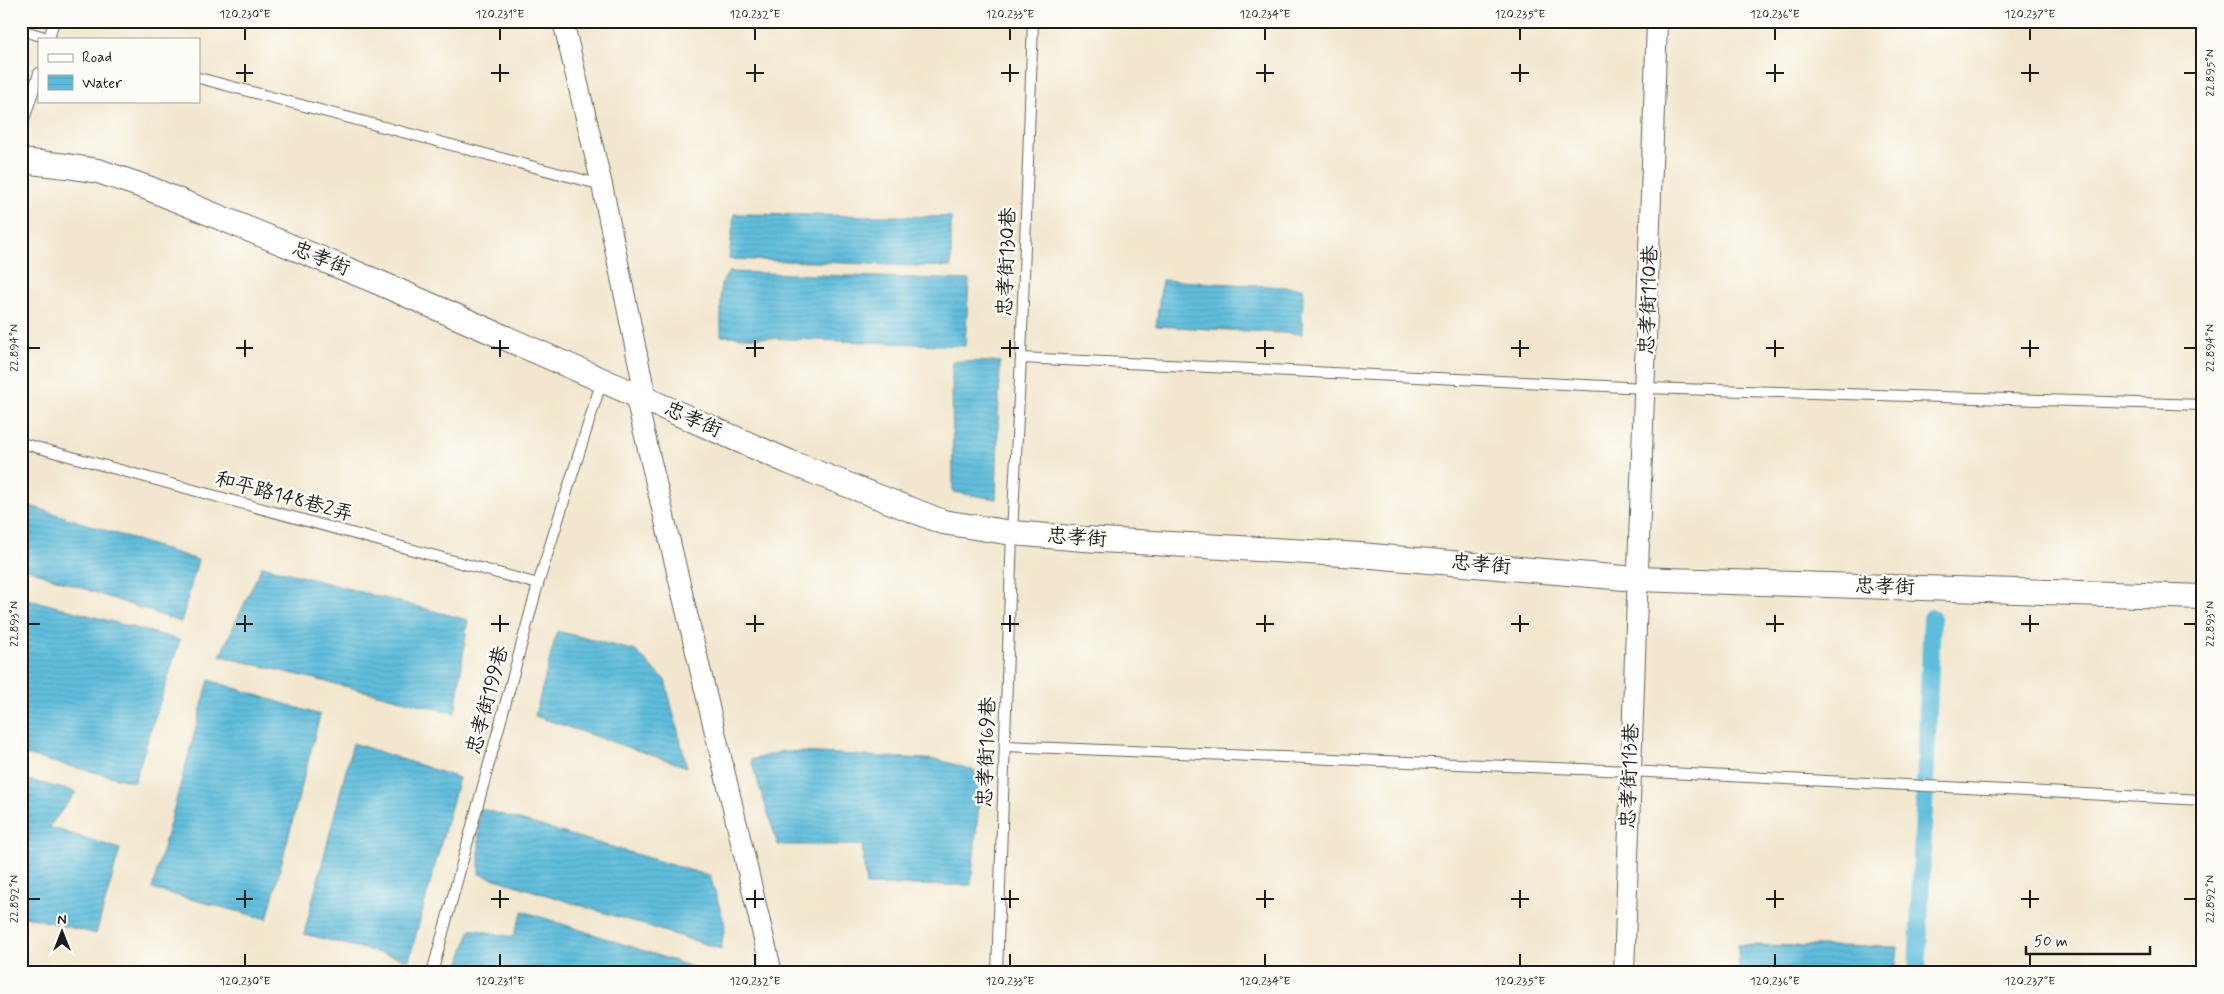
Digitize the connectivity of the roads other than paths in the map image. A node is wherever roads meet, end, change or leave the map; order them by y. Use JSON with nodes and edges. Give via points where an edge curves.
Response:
{"nodes":[{"id":1,"x":54,"y":21,"type":"edge"},
{"id":2,"x":563,"y":21,"type":"edge"},
{"id":3,"x":1033,"y":21,"type":"edge"},
{"id":4,"x":1657,"y":21,"type":"edge"},
{"id":5,"x":21,"y":30,"type":"edge"},
{"id":6,"x":47,"y":38,"type":"edge"},
{"id":7,"x":50,"y":38,"type":"edge"},
{"id":8,"x":38,"y":75,"type":"edge"},
{"id":9,"x":200,"y":78,"type":"edge"},
{"id":10,"x":21,"y":129,"type":"edge"},
{"id":11,"x":21,"y":161,"type":"edge"},
{"id":12,"x":602,"y":185,"type":"junction"},
{"id":13,"x":1021,"y":358,"type":"junction"},
{"id":14,"x":602,"y":380,"type":"junction"},
{"id":15,"x":1646,"y":388,"type":"junction"},
{"id":16,"x":641,"y":396,"type":"junction"},
{"id":17,"x":2203,"y":405,"type":"edge"},
{"id":18,"x":21,"y":443,"type":"edge"},
{"id":19,"x":1012,"y":533,"type":"junction"},
{"id":20,"x":1636,"y":579,"type":"junction"},
{"id":21,"x":538,"y":584,"type":"junction"},
{"id":22,"x":2203,"y":597,"type":"edge"},
{"id":23,"x":1004,"y":746,"type":"junction"},
{"id":24,"x":1630,"y":771,"type":"junction"},
{"id":25,"x":2203,"y":800,"type":"edge"},
{"id":26,"x":432,"y":973,"type":"edge"},
{"id":27,"x":772,"y":973,"type":"edge"},
{"id":28,"x":997,"y":973,"type":"edge"},
{"id":29,"x":1624,"y":973,"type":"edge"}],
"edges":[{"from":1,"to":7,"type":"lane"},
{"from":2,"to":12,"type":"street"},
{"from":3,"to":13,"type":"lane","name":"忠孝街130巷"},
{"from":4,"to":15,"type":"street","name":"忠孝街110巷"},
{"from":5,"to":6,"type":"lane"},
{"from":8,"to":10,"type":"lane"},
{"from":9,"to":12,"type":"lane"},
{"from":11,"to":14,"type":"street","name":"忠孝街","via":[[98,171],[148,188]]},
{"from":12,"to":16,"type":"street"},
{"from":13,"to":15,"type":"lane"},
{"from":13,"to":19,"type":"lane","name":"忠孝街130巷"},
{"from":14,"to":16,"type":"street","name":"忠孝街"},
{"from":14,"to":21,"type":"lane","name":"忠孝街199巷"},
{"from":15,"to":17,"type":"lane"},
{"from":15,"to":20,"type":"street","name":"忠孝街110巷"},
{"from":16,"to":19,"type":"street","name":"忠孝街","via":[[789,462],[922,516]]},
{"from":16,"to":27,"type":"street"},
{"from":18,"to":21,"type":"lane","name":"和平路148巷2弄"},
{"from":19,"to":20,"type":"street","name":"忠孝街","via":[[1360,555]]},
{"from":19,"to":23,"type":"lane","name":"忠孝街169巷"},
{"from":20,"to":22,"type":"street","name":"忠孝街"},
{"from":20,"to":24,"type":"street","name":"忠孝街113巷"},
{"from":21,"to":26,"type":"lane","name":"忠孝街199巷"},
{"from":23,"to":24,"type":"lane"},
{"from":23,"to":28,"type":"lane","name":"忠孝街169巷"},
{"from":24,"to":25,"type":"lane"},
{"from":24,"to":29,"type":"street","name":"忠孝街113巷"}]}
